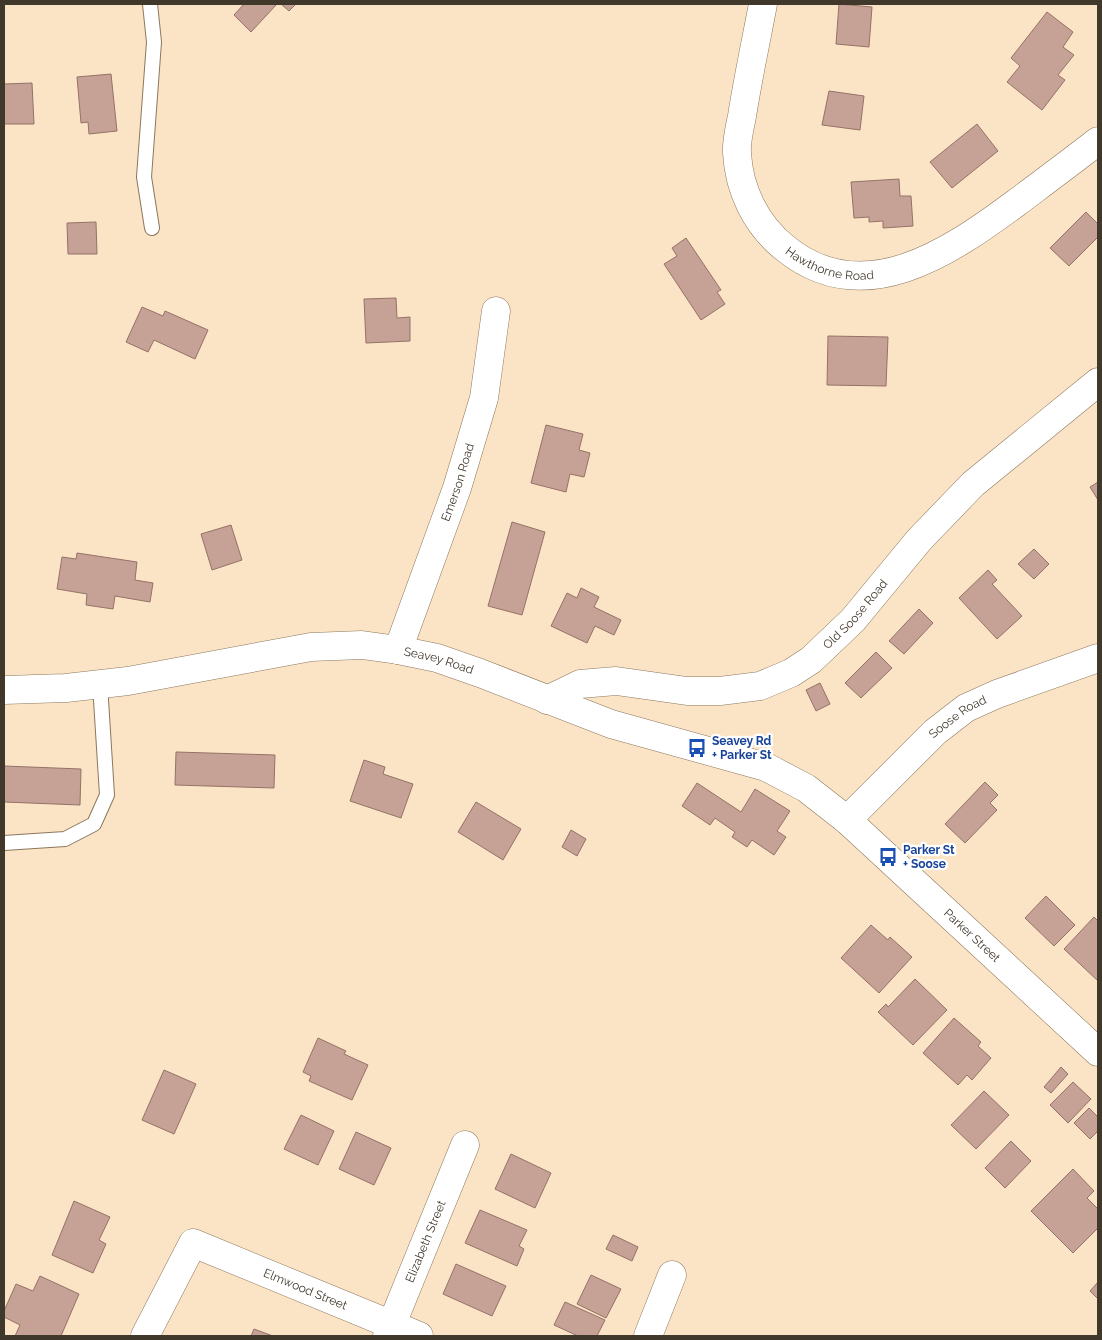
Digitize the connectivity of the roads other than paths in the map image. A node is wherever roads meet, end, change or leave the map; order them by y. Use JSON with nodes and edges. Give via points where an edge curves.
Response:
{"nodes":[{"id":1,"x":150,"y":4,"type":"edge"},
{"id":2,"x":763,"y":4,"type":"edge"},
{"id":3,"x":1098,"y":141,"type":"edge"},
{"id":4,"x":152,"y":228,"type":"dead end"},
{"id":5,"x":496,"y":311,"type":"dead end"},
{"id":6,"x":1098,"y":382,"type":"edge"},
{"id":7,"x":398,"y":650,"type":"junction"},
{"id":8,"x":1098,"y":658,"type":"edge"},
{"id":9,"x":100,"y":684,"type":"junction"},
{"id":10,"x":4,"y":690,"type":"edge"},
{"id":11,"x":547,"y":700,"type":"junction"},
{"id":12,"x":847,"y":820,"type":"junction"},
{"id":13,"x":4,"y":843,"type":"edge"},
{"id":14,"x":1098,"y":1052,"type":"edge"},
{"id":15,"x":465,"y":1145,"type":"dead end"},
{"id":16,"x":672,"y":1275,"type":"dead end"},
{"id":17,"x":390,"y":1331,"type":"edge"},
{"id":18,"x":145,"y":1336,"type":"edge"},
{"id":19,"x":418,"y":1336,"type":"edge"},
{"id":20,"x":648,"y":1336,"type":"edge"}],
"edges":[{"from":1,"to":4,"type":"lane","via":[[154,42],[144,177]]},
{"from":2,"to":3,"type":"street","name":"Hawthorne Road","via":[[736,151],[740,176],[748,203],[762,224],[780,244],[815,268],[857,275],[915,266],[967,239]]},
{"from":5,"to":7,"type":"street","name":"Emerson Road","via":[[484,398],[456,488]]},
{"from":6,"to":11,"type":"street","name":"Old Soose Road","via":[[972,484],[919,540],[852,620],[811,660],[790,673],[760,686],[720,691],[687,691],[616,681],[580,684]]},
{"from":7,"to":9,"type":"street","name":"Seavey Road","via":[[362,644],[311,647],[128,682]]},
{"from":7,"to":11,"type":"street","name":"Seavey Road","via":[[437,658]]},
{"from":8,"to":12,"type":"street","name":"Soose Road","via":[[966,708],[935,732]]},
{"from":9,"to":10,"type":"street","name":"Seavey Road"},
{"from":9,"to":13,"type":"lane","via":[[107,795],[94,824],[65,839]]},
{"from":11,"to":12,"type":"street","name":"Seavey Road","via":[[611,724],[766,767],[806,788]]},
{"from":12,"to":14,"type":"street","name":"Parker Street"},
{"from":15,"to":17,"type":"street","name":"Elizabeth Street"},
{"from":16,"to":20,"type":"street"},
{"from":17,"to":18,"type":"street","name":"Elmwood Street","via":[[193,1243]]},
{"from":17,"to":19,"type":"street","name":"Elmwood Street"}]}
